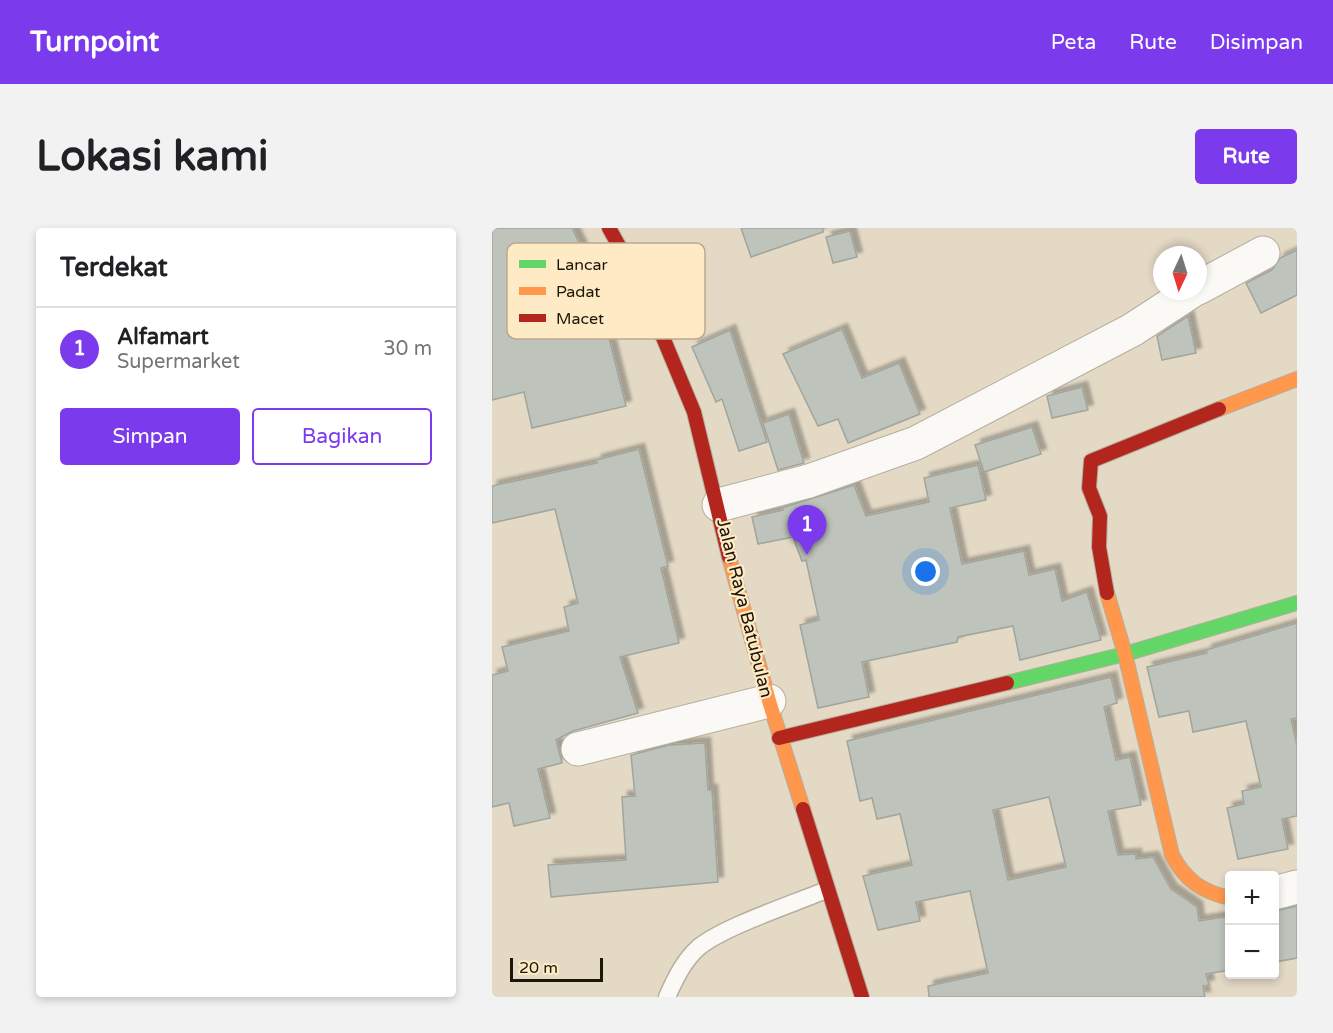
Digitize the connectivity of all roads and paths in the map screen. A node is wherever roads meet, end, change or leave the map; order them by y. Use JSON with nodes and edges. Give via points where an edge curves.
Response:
{"nodes":[{"id":1,"x":609,"y":228,"type":"edge"},
{"id":2,"x":617,"y":243,"type":"edge"},
{"id":3,"x":1263,"y":254,"type":"dead end"},
{"id":4,"x":1207,"y":283,"type":"edge"},
{"id":5,"x":1178,"y":300,"type":"edge"},
{"id":6,"x":665,"y":339,"type":"edge"},
{"id":7,"x":1297,"y":379,"type":"edge"},
{"id":8,"x":719,"y":506,"type":"junction"},
{"id":9,"x":1297,"y":603,"type":"edge"},
{"id":10,"x":1125,"y":654,"type":"junction"},
{"id":11,"x":769,"y":701,"type":"junction"},
{"id":12,"x":779,"y":738,"type":"junction"},
{"id":13,"x":578,"y":749,"type":"dead end"},
{"id":14,"x":1297,"y":887,"type":"edge"},
{"id":15,"x":826,"y":890,"type":"junction"},
{"id":16,"x":1279,"y":892,"type":"edge"},
{"id":17,"x":1225,"y":897,"type":"edge"},
{"id":18,"x":667,"y":997,"type":"edge"},
{"id":19,"x":862,"y":997,"type":"edge"}],
"edges":[{"from":1,"to":2,"type":"main road","name":"Jalan Raya Batubulan"},
{"from":3,"to":4,"type":"street"},
{"from":5,"to":8,"type":"street","via":[[1132,330],[916,443],[809,481]]},
{"from":6,"to":8,"type":"main road","name":"Jalan Raya Batubulan","via":[[694,412]]},
{"from":7,"to":10,"type":"main road","via":[[1091,461],[1089,488],[1100,516],[1099,547],[1105,587]]},
{"from":8,"to":11,"type":"main road","name":"Jalan Raya Batubulan"},
{"from":9,"to":10,"type":"main road"},
{"from":10,"to":12,"type":"main road"},
{"from":10,"to":17,"type":"main road","via":[[1172,855],[1182,875],[1205,892]]},
{"from":11,"to":12,"type":"main road","name":"Jalan Raya Batubulan"},
{"from":11,"to":13,"type":"street"},
{"from":12,"to":15,"type":"main road","name":"Jalan Raya Batubulan"},
{"from":14,"to":16,"type":"street"},
{"from":15,"to":18,"type":"lane","via":[[700,946],[685,963]]},
{"from":15,"to":19,"type":"main road","name":"Jalan Raya Batubulan"}]}
